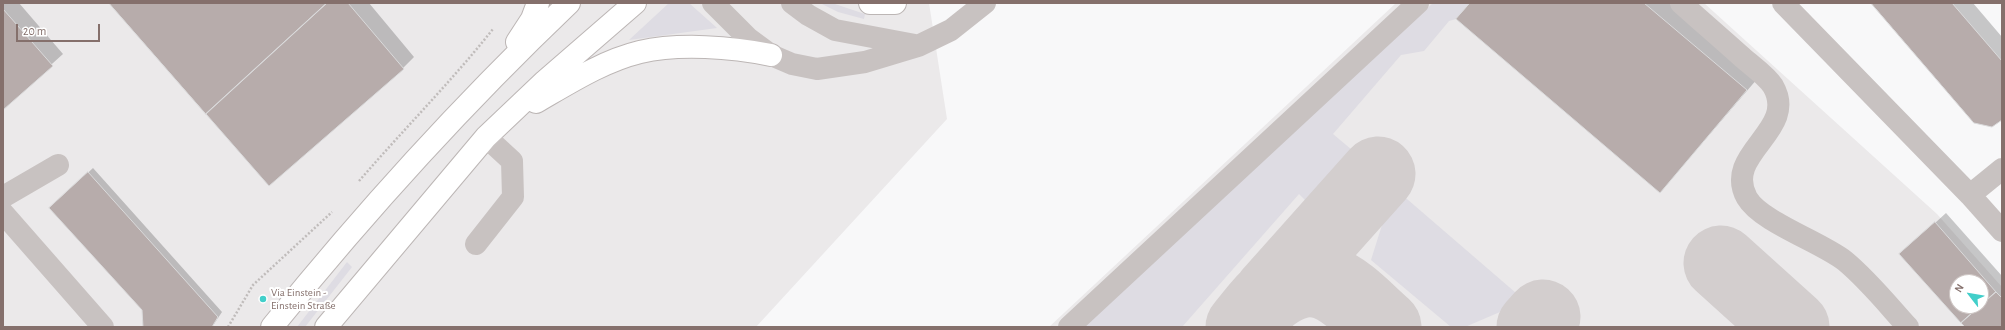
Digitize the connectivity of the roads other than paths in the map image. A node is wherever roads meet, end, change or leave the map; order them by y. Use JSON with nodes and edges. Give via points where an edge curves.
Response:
{"nodes":[{"id":1,"x":538,"y":3,"type":"edge"},
{"id":2,"x":569,"y":3,"type":"edge"},
{"id":3,"x":635,"y":3,"type":"edge"},
{"id":4,"x":713,"y":3,"type":"edge"},
{"id":5,"x":792,"y":3,"type":"edge"},
{"id":6,"x":870,"y":3,"type":"edge"},
{"id":7,"x":895,"y":3,"type":"edge"},
{"id":8,"x":985,"y":3,"type":"edge"},
{"id":9,"x":1418,"y":3,"type":"edge"},
{"id":10,"x":1681,"y":3,"type":"edge"},
{"id":11,"x":1784,"y":3,"type":"edge"},
{"id":12,"x":918,"y":46,"type":"junction"},
{"id":13,"x":771,"y":55,"type":"junction"},
{"id":14,"x":496,"y":74,"type":"junction"},
{"id":15,"x":491,"y":131,"type":"junction"},
{"id":16,"x":58,"y":165,"type":"dead end"},
{"id":17,"x":2002,"y":169,"type":"edge"},
{"id":18,"x":1970,"y":195,"type":"junction"},
{"id":19,"x":3,"y":197,"type":"edge"},
{"id":20,"x":3,"y":212,"type":"edge"},
{"id":21,"x":2002,"y":230,"type":"edge"},
{"id":22,"x":476,"y":244,"type":"dead end"},
{"id":23,"x":103,"y":327,"type":"edge"},
{"id":24,"x":272,"y":327,"type":"edge"},
{"id":25,"x":326,"y":327,"type":"edge"},
{"id":26,"x":1069,"y":327,"type":"edge"},
{"id":27,"x":1908,"y":327,"type":"edge"}],
"edges":[{"from":1,"to":14,"type":"main road","via":[[532,19]]},
{"from":2,"to":14,"type":"main road"},
{"from":3,"to":15,"type":"main road"},
{"from":4,"to":13,"type":"street","via":[[748,38]]},
{"from":5,"to":12,"type":"street","via":[[835,30]]},
{"from":6,"to":7,"type":"main road"},
{"from":8,"to":12,"type":"street","via":[[951,30]]},
{"from":9,"to":26,"type":"street"},
{"from":10,"to":27,"type":"street","via":[[1758,71],[1772,86],[1778,100],[1775,123],[1744,168],[1742,188],[1748,200],[1777,223],[1829,249],[1846,262]]},
{"from":11,"to":18,"type":"street"},
{"from":12,"to":13,"type":"street","via":[[865,62],[817,69],[792,64]]},
{"from":13,"to":15,"type":"main road","via":[[742,49],[718,48],[673,48],[640,52],[589,72]]},
{"from":14,"to":24,"type":"main road","via":[[323,264]]},
{"from":15,"to":22,"type":"street","via":[[512,161],[513,197]]},
{"from":15,"to":25,"type":"main road"},
{"from":16,"to":19,"type":"street"},
{"from":17,"to":18,"type":"street"},
{"from":18,"to":21,"type":"street"},
{"from":20,"to":23,"type":"street"}]}
